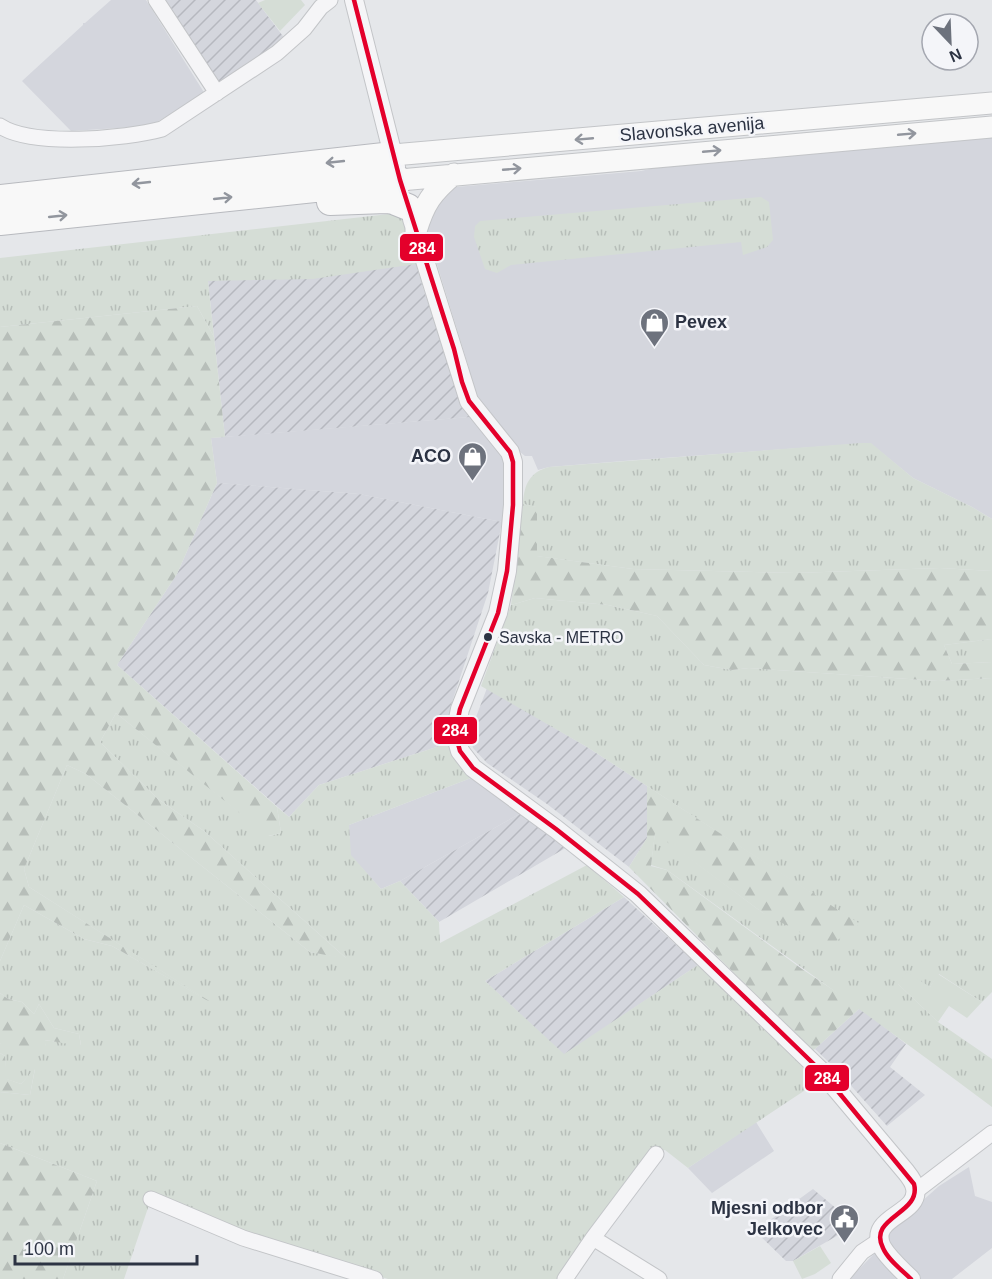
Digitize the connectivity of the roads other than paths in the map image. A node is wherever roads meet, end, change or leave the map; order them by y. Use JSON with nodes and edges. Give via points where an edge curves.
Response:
{"nodes":[{"id":1,"x":156,"y":0,"type":"edge"},
{"id":2,"x":354,"y":0,"type":"edge"},
{"id":3,"x":322,"y":2,"type":"edge"},
{"id":4,"x":217,"y":93,"type":"junction"},
{"id":5,"x":992,"y":103,"type":"edge"},
{"id":6,"x":0,"y":126,"type":"edge"},
{"id":7,"x":992,"y":127,"type":"edge"},
{"id":8,"x":396,"y":167,"type":"junction"},
{"id":9,"x":454,"y":174,"type":"junction"},
{"id":10,"x":0,"y":187,"type":"edge"},
{"id":11,"x":274,"y":192,"type":"junction"},
{"id":12,"x":39,"y":194,"type":"junction"},
{"id":13,"x":0,"y":198,"type":"edge"},
{"id":14,"x":412,"y":219,"type":"junction"},
{"id":15,"x":0,"y":222,"type":"edge"},
{"id":16,"x":992,"y":1133,"type":"edge"},
{"id":17,"x":656,"y":1154,"type":"dead end"},
{"id":18,"x":916,"y":1191,"type":"junction"},
{"id":19,"x":151,"y":1199,"type":"dead end"},
{"id":20,"x":593,"y":1238,"type":"junction"},
{"id":21,"x":880,"y":1240,"type":"junction"},
{"id":22,"x":375,"y":1279,"type":"edge"},
{"id":23,"x":565,"y":1279,"type":"edge"},
{"id":24,"x":659,"y":1279,"type":"edge"},
{"id":25,"x":840,"y":1279,"type":"edge"},
{"id":26,"x":911,"y":1279,"type":"edge"}],
"edges":[{"from":1,"to":4,"type":"street"},
{"from":2,"to":8,"type":"street"},
{"from":3,"to":4,"type":"street","via":[[304,28],[278,53]]},
{"from":4,"to":6,"type":"street","via":[[162,129],[145,133],[43,138]]},
{"from":5,"to":8,"type":"main road","name":"Slavonska avenija","one_way":true},
{"from":9,"to":7,"type":"main road","name":"Slavonska avenija","one_way":true},
{"from":8,"to":9,"type":"main road","name":"Slavonska avenija"},
{"from":8,"to":11,"type":"highway"},
{"from":8,"to":12,"type":"highway","one_way":true},
{"from":8,"to":14,"type":"street"},
{"from":9,"to":14,"type":"main road"},
{"from":10,"to":12,"type":"highway","via":[[13,186]]},
{"from":11,"to":14,"type":"highway","via":[[313,202],[393,201]]},
{"from":15,"to":11,"type":"highway","one_way":true},
{"from":12,"to":13,"type":"highway"},
{"from":14,"to":18,"type":"street","via":[[469,401],[510,452],[513,462],[507,571],[498,613],[460,709],[455,733],[460,751],[473,768],[638,894],[822,1072],[906,1172]]},
{"from":16,"to":18,"type":"street"},
{"from":17,"to":20,"type":"street"},
{"from":18,"to":21,"type":"street","via":[[912,1202],[881,1229]]},
{"from":19,"to":22,"type":"street","via":[[243,1238]]},
{"from":20,"to":23,"type":"street"},
{"from":20,"to":24,"type":"street"},
{"from":21,"to":25,"type":"street","via":[[862,1252]]},
{"from":21,"to":26,"type":"street","via":[[886,1254]]}]}
